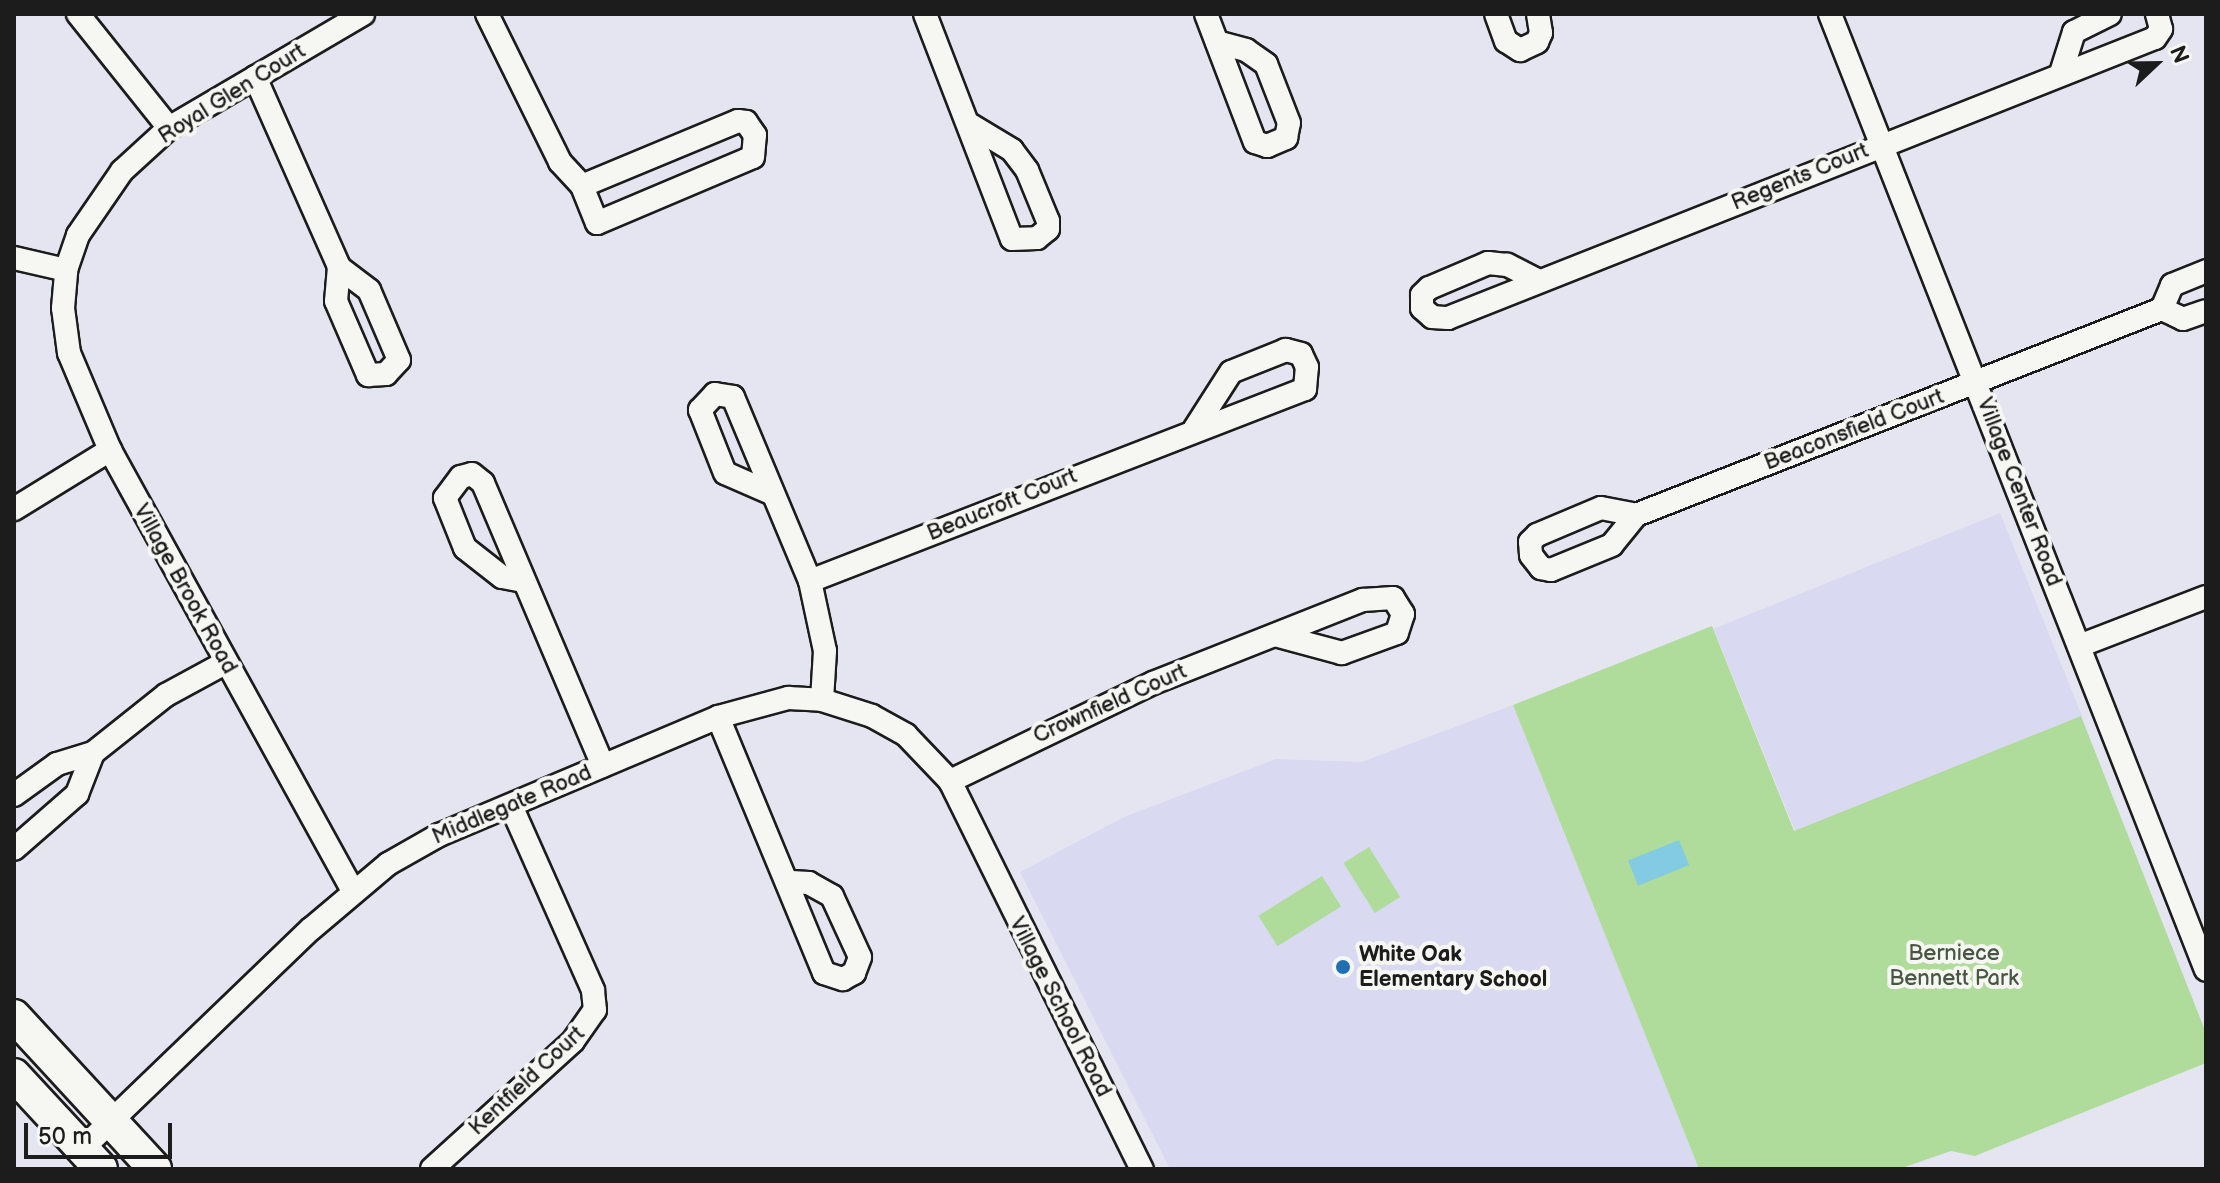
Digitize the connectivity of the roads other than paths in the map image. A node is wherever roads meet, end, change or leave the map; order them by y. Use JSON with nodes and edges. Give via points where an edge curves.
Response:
{"nodes":[{"id":1,"x":78,"y":14,"type":"edge"},
{"id":2,"x":487,"y":14,"type":"edge"},
{"id":3,"x":925,"y":14,"type":"edge"},
{"id":4,"x":1206,"y":14,"type":"edge"},
{"id":5,"x":1496,"y":14,"type":"edge"},
{"id":6,"x":1538,"y":14,"type":"edge"},
{"id":7,"x":1830,"y":14,"type":"edge"},
{"id":8,"x":2110,"y":14,"type":"edge"},
{"id":9,"x":2157,"y":14,"type":"edge"},
{"id":10,"x":359,"y":15,"type":"edge"},
{"id":11,"x":1217,"y":42,"type":"dead end"},
{"id":12,"x":2061,"y":73,"type":"junction"},
{"id":13,"x":255,"y":77,"type":"junction"},
{"id":14,"x":969,"y":124,"type":"junction"},
{"id":15,"x":169,"y":128,"type":"junction"},
{"id":16,"x":1881,"y":145,"type":"junction"},
{"id":17,"x":582,"y":186,"type":"junction"},
{"id":18,"x":14,"y":258,"type":"edge"},
{"id":19,"x":339,"y":267,"type":"dead end"},
{"id":20,"x":66,"y":270,"type":"junction"},
{"id":21,"x":2206,"y":271,"type":"edge"},
{"id":22,"x":1539,"y":281,"type":"dead end"},
{"id":23,"x":2162,"y":309,"type":"junction"},
{"id":24,"x":2206,"y":311,"type":"edge"},
{"id":25,"x":1976,"y":383,"type":"junction"},
{"id":26,"x":1195,"y":428,"type":"junction"},
{"id":27,"x":110,"y":450,"type":"junction"},
{"id":28,"x":773,"y":494,"type":"dead end"},
{"id":29,"x":14,"y":509,"type":"edge"},
{"id":30,"x":1636,"y":515,"type":"dead end"},
{"id":31,"x":523,"y":581,"type":"junction"},
{"id":32,"x":810,"y":581,"type":"junction"},
{"id":33,"x":2206,"y":597,"type":"edge"},
{"id":34,"x":1275,"y":635,"type":"junction"},
{"id":35,"x":2079,"y":646,"type":"junction"},
{"id":36,"x":225,"y":663,"type":"junction"},
{"id":37,"x":822,"y":700,"type":"junction"},
{"id":38,"x":718,"y":717,"type":"junction"},
{"id":39,"x":93,"y":753,"type":"junction"},
{"id":40,"x":603,"y":766,"type":"junction"},
{"id":41,"x":950,"y":781,"type":"junction"},
{"id":42,"x":14,"y":795,"type":"edge"},
{"id":43,"x":511,"y":806,"type":"junction"},
{"id":44,"x":979,"y":846,"type":"joint"},
{"id":45,"x":14,"y":849,"type":"edge"},
{"id":46,"x":787,"y":882,"type":"dead end"},
{"id":47,"x":353,"y":891,"type":"junction"},
{"id":48,"x":2197,"y":921,"type":"edge"},
{"id":49,"x":2206,"y":970,"type":"edge"},
{"id":50,"x":14,"y":1016,"type":"edge"},
{"id":51,"x":14,"y":1075,"type":"edge"},
{"id":52,"x":109,"y":1123,"type":"junction"},
{"id":53,"x":91,"y":1159,"type":"edge"},
{"id":54,"x":155,"y":1169,"type":"edge"},
{"id":55,"x":432,"y":1169,"type":"edge"},
{"id":56,"x":1142,"y":1169,"type":"edge"}],
"edges":[{"from":1,"to":15,"type":"street"},
{"from":2,"to":17,"type":"street","via":[[560,162]]},
{"from":3,"to":14,"type":"street"},
{"from":4,"to":11,"type":"street"},
{"from":5,"to":6,"type":"street","via":[[1506,41],[1520,50],[1537,42]]},
{"from":7,"to":16,"type":"street","name":"Village Center Road"},
{"from":8,"to":12,"type":"street","via":[[2074,32]]},
{"from":9,"to":12,"type":"street","name":"Regents Court","via":[[2161,29],[2155,38]]},
{"from":10,"to":13,"type":"street","name":"Royal Glen Court"},
{"from":12,"to":16,"type":"street","name":"Regents Court"},
{"from":13,"to":15,"type":"street","name":"Royal Glen Court"},
{"from":13,"to":19,"type":"street"},
{"from":14,"to":14,"type":"street","via":[[1012,239],[1037,238],[1048,229],[1048,221],[1027,170],[1012,150]]},
{"from":15,"to":20,"type":"street","name":"Royal Glen Court","via":[[100,197]]},
{"from":16,"to":22,"type":"street","name":"Regents Court"},
{"from":16,"to":25,"type":"street","name":"Village Center Road"},
{"from":17,"to":17,"type":"street","via":[[597,223],[753,157],[755,135],[738,121]]},
{"from":18,"to":20,"type":"street"},
{"from":20,"to":27,"type":"street","name":"Village Brook Road","via":[[69,353]]},
{"from":21,"to":23,"type":"street","via":[[2172,285]]},
{"from":23,"to":24,"type":"street","name":"Beaconsfield Court","via":[[2183,319]]},
{"from":23,"to":25,"type":"street","name":"Beaconsfield Court"},
{"from":25,"to":30,"type":"street","name":"Beaconsfield Court"},
{"from":25,"to":35,"type":"street","name":"Village Center Road"},
{"from":26,"to":26,"type":"street","name":"Beaucroft Court","via":[[1305,389],[1307,367],[1301,354],[1286,350],[1231,372]]},
{"from":26,"to":32,"type":"street","name":"Beaucroft Court"},
{"from":27,"to":29,"type":"street"},
{"from":27,"to":36,"type":"street","name":"Village Brook Road"},
{"from":28,"to":32,"type":"street"},
{"from":31,"to":31,"type":"street","via":[[483,483],[472,474],[461,477],[445,498],[465,548],[502,577]]},
{"from":31,"to":40,"type":"street"},
{"from":32,"to":37,"type":"street","via":[[825,651]]},
{"from":33,"to":35,"type":"street"},
{"from":34,"to":34,"type":"street","name":"Crownfield Court","via":[[1382,596],[1393,598],[1403,614],[1397,633],[1342,653]]},
{"from":34,"to":41,"type":"street","name":"Crownfield Court","via":[[1050,728]]},
{"from":35,"to":48,"type":"street","name":"Village Center Road"},
{"from":36,"to":39,"type":"street","via":[[134,717]]},
{"from":36,"to":47,"type":"street","name":"Village Brook Road"},
{"from":37,"to":38,"type":"street","name":"Middlegate Road","via":[[788,698]]},
{"from":37,"to":41,"type":"street","name":"Middlegate Road","via":[[872,716],[906,735]]},
{"from":38,"to":40,"type":"street","name":"Middlegate Road"},
{"from":38,"to":46,"type":"street"},
{"from":39,"to":42,"type":"street","via":[[57,764]]},
{"from":39,"to":45,"type":"street","via":[[77,794]]},
{"from":40,"to":43,"type":"street","name":"Middlegate Road"},
{"from":41,"to":44,"type":"street","name":"Middlegate Road"},
{"from":43,"to":47,"type":"street","name":"Middlegate Road","via":[[439,835]]},
{"from":43,"to":55,"type":"street","name":"Kentfield Court","via":[[593,990],[595,1010],[573,1041]]},
{"from":44,"to":56,"type":"street","name":"Village School Road"},
{"from":47,"to":52,"type":"street","name":"Middlegate Road"},
{"from":48,"to":49,"type":"street","name":"Village Center Road"},
{"from":50,"to":52,"type":"street"},
{"from":51,"to":53,"type":"street"},
{"from":52,"to":53,"type":"street","name":"Middlegate Road"},
{"from":52,"to":54,"type":"street"}]}
